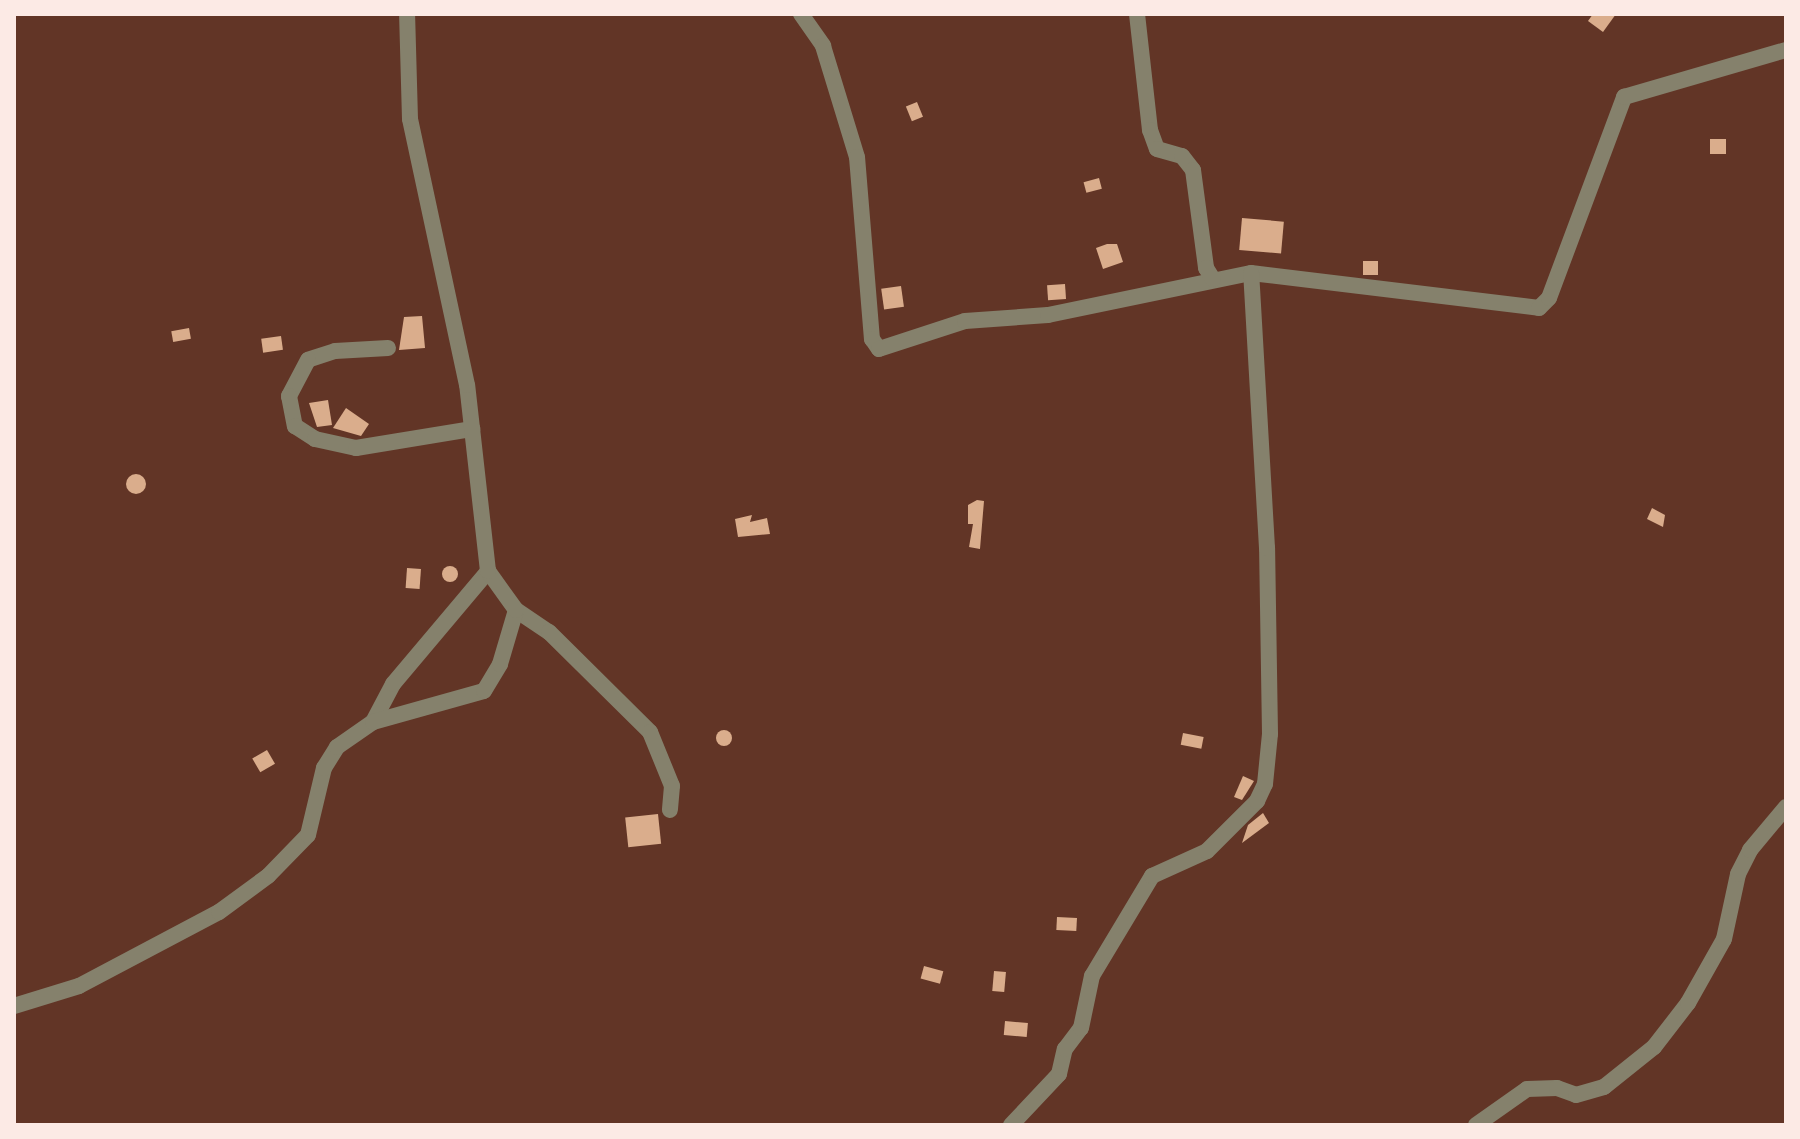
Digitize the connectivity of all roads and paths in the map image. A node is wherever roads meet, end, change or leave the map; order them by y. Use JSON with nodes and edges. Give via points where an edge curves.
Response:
{"nodes":[{"id":1,"x":407,"y":14,"type":"edge"},
{"id":2,"x":801,"y":14,"type":"edge"},
{"id":3,"x":1137,"y":14,"type":"edge"},
{"id":4,"x":1786,"y":50,"type":"edge"},
{"id":5,"x":1251,"y":273,"type":"junction"},
{"id":6,"x":1213,"y":279,"type":"junction"},
{"id":7,"x":388,"y":348,"type":"dead end"},
{"id":8,"x":472,"y":429,"type":"junction"},
{"id":9,"x":488,"y":571,"type":"junction"},
{"id":10,"x":516,"y":610,"type":"junction"},
{"id":11,"x":373,"y":722,"type":"junction"},
{"id":12,"x":1786,"y":807,"type":"edge"},
{"id":13,"x":670,"y":810,"type":"dead end"},
{"id":14,"x":14,"y":1006,"type":"edge"},
{"id":15,"x":1011,"y":1125,"type":"edge"},
{"id":16,"x":1476,"y":1125,"type":"edge"}],
"edges":[{"from":1,"to":8,"type":"street","via":[[410,119],[455,323]]},
{"from":2,"to":6,"type":"street","via":[[823,46],[857,157],[872,339],[879,349],[965,321],[1048,315]]},
{"from":3,"to":6,"type":"street","via":[[1150,130],[1157,149],[1182,156],[1193,170],[1206,268]]},
{"from":4,"to":5,"type":"street","via":[[1624,97],[1549,298],[1539,308]]},
{"from":5,"to":6,"type":"street"},
{"from":5,"to":15,"type":"street","via":[[1267,548],[1270,734],[1265,784],[1257,801],[1207,851],[1152,876],[1092,976],[1081,1028],[1065,1049],[1059,1074]]},
{"from":7,"to":8,"type":"street","via":[[335,351],[308,360],[289,396],[295,426],[315,439],[356,448]]},
{"from":8,"to":9,"type":"street"},
{"from":9,"to":10,"type":"street"},
{"from":9,"to":11,"type":"street","via":[[393,684]]},
{"from":10,"to":11,"type":"street","via":[[489,688]]},
{"from":10,"to":13,"type":"street","via":[[549,632],[650,732],[672,786]]},
{"from":11,"to":14,"type":"street","via":[[330,756],[308,835],[268,876],[219,912],[79,986]]},
{"from":12,"to":16,"type":"street","via":[[1750,850],[1738,874],[1724,939],[1688,1003],[1654,1047],[1604,1087],[1576,1095],[1557,1088],[1527,1089],[1489,1110]]}]}
